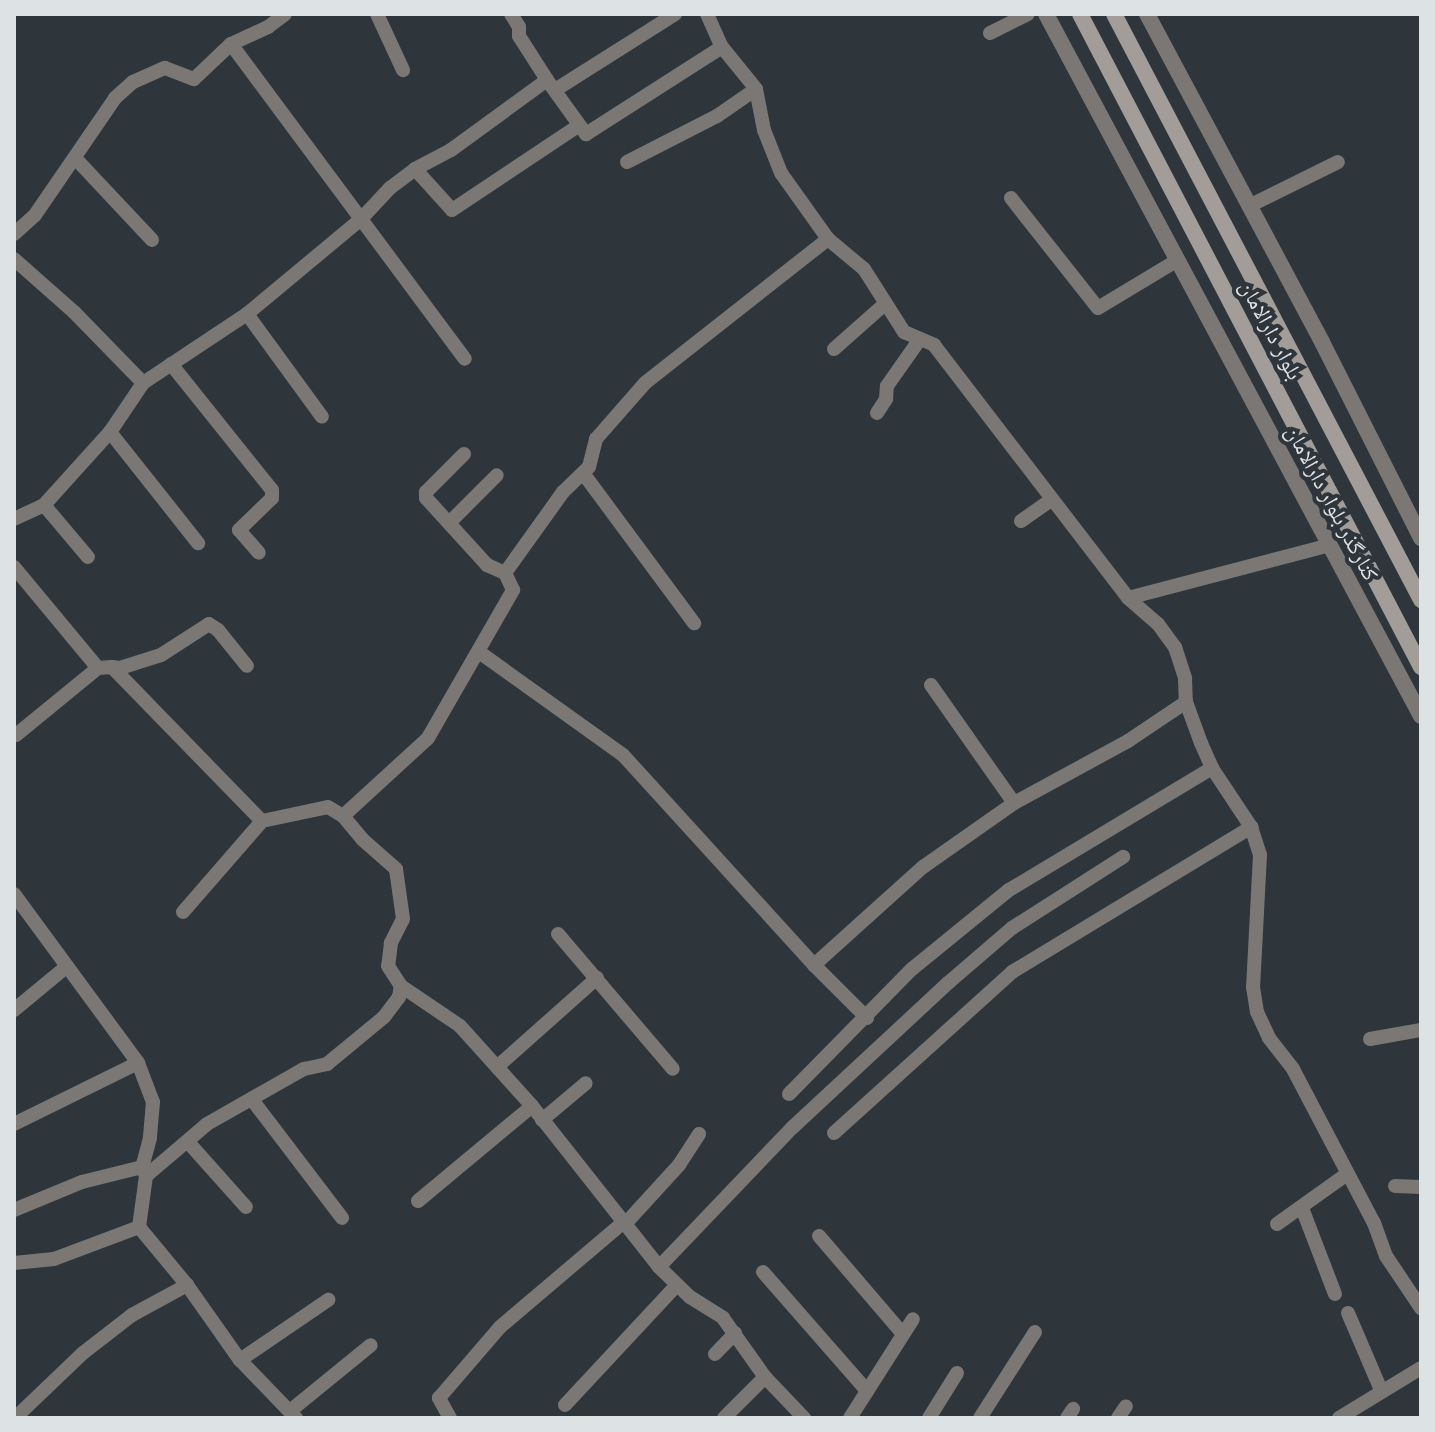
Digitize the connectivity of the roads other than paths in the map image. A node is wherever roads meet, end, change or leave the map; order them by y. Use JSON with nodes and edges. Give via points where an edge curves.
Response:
{"nodes":[{"id":1,"x":285,"y":14,"type":"edge"},
{"id":2,"x":377,"y":14,"type":"edge"},
{"id":3,"x":511,"y":14,"type":"edge"},
{"id":4,"x":675,"y":14,"type":"edge"},
{"id":5,"x":707,"y":14,"type":"edge"},
{"id":6,"x":1028,"y":14,"type":"edge"},
{"id":7,"x":1046,"y":14,"type":"edge"},
{"id":8,"x":1080,"y":14,"type":"edge"},
{"id":9,"x":1114,"y":14,"type":"edge"},
{"id":10,"x":1147,"y":14,"type":"edge"},
{"id":11,"x":990,"y":33,"type":"dead end"},
{"id":12,"x":231,"y":44,"type":"junction"},
{"id":13,"x":722,"y":47,"type":"junction"},
{"id":14,"x":403,"y":70,"type":"dead end"},
{"id":15,"x":551,"y":85,"type":"junction"},
{"id":16,"x":756,"y":89,"type":"junction"},
{"id":17,"x":578,"y":126,"type":"junction"},
{"id":18,"x":76,"y":159,"type":"junction"},
{"id":19,"x":627,"y":162,"type":"dead end"},
{"id":20,"x":1338,"y":162,"type":"dead end"},
{"id":21,"x":415,"y":169,"type":"junction"},
{"id":22,"x":1011,"y":198,"type":"dead end"},
{"id":23,"x":1249,"y":206,"type":"junction"},
{"id":24,"x":361,"y":219,"type":"junction"},
{"id":25,"x":14,"y":234,"type":"edge"},
{"id":26,"x":828,"y":239,"type":"junction"},
{"id":27,"x":152,"y":240,"type":"dead end"},
{"id":28,"x":14,"y":259,"type":"edge"},
{"id":29,"x":1178,"y":260,"type":"junction"},
{"id":30,"x":886,"y":303,"type":"junction"},
{"id":31,"x":247,"y":314,"type":"junction"},
{"id":32,"x":920,"y":339,"type":"junction"},
{"id":33,"x":834,"y":349,"type":"dead end"},
{"id":34,"x":465,"y":359,"type":"dead end"},
{"id":35,"x":171,"y":364,"type":"junction"},
{"id":36,"x":143,"y":383,"type":"junction"},
{"id":37,"x":877,"y":413,"type":"dead end"},
{"id":38,"x":322,"y":417,"type":"dead end"},
{"id":39,"x":110,"y":432,"type":"junction"},
{"id":40,"x":464,"y":454,"type":"dead end"},
{"id":41,"x":583,"y":473,"type":"junction"},
{"id":42,"x":497,"y":475,"type":"dead end"},
{"id":43,"x":1051,"y":500,"type":"junction"},
{"id":44,"x":44,"y":505,"type":"junction"},
{"id":45,"x":14,"y":519,"type":"edge"},
{"id":46,"x":1021,"y":521,"type":"dead end"},
{"id":47,"x":450,"y":522,"type":"junction"},
{"id":48,"x":1421,"y":538,"type":"edge"},
{"id":49,"x":198,"y":543,"type":"dead end"},
{"id":50,"x":1330,"y":545,"type":"junction"},
{"id":51,"x":259,"y":553,"type":"dead end"},
{"id":52,"x":88,"y":557,"type":"dead end"},
{"id":53,"x":14,"y":567,"type":"edge"},
{"id":54,"x":505,"y":573,"type":"junction"},
{"id":55,"x":1128,"y":598,"type":"junction"},
{"id":56,"x":1421,"y":600,"type":"edge"},
{"id":57,"x":694,"y":623,"type":"dead end"},
{"id":58,"x":479,"y":652,"type":"junction"},
{"id":59,"x":247,"y":666,"type":"dead end"},
{"id":60,"x":1421,"y":667,"type":"edge"},
{"id":61,"x":105,"y":668,"type":"junction"},
{"id":62,"x":931,"y":685,"type":"dead end"},
{"id":63,"x":1186,"y":702,"type":"junction"},
{"id":64,"x":1421,"y":716,"type":"edge"},
{"id":65,"x":16,"y":735,"type":"dead end"},
{"id":66,"x":1212,"y":768,"type":"junction"},
{"id":67,"x":1014,"y":803,"type":"junction"},
{"id":68,"x":343,"y":816,"type":"junction"},
{"id":69,"x":262,"y":821,"type":"junction"},
{"id":70,"x":1251,"y":827,"type":"junction"},
{"id":71,"x":1123,"y":857,"type":"dead end"},
{"id":72,"x":14,"y":894,"type":"edge"},
{"id":73,"x":183,"y":912,"type":"dead end"},
{"id":74,"x":558,"y":934,"type":"dead end"},
{"id":75,"x":814,"y":965,"type":"junction"},
{"id":76,"x":66,"y":967,"type":"junction"},
{"id":77,"x":597,"y":978,"type":"junction"},
{"id":78,"x":401,"y":986,"type":"junction"},
{"id":79,"x":14,"y":1010,"type":"edge"},
{"id":80,"x":867,"y":1018,"type":"junction"},
{"id":81,"x":1421,"y":1030,"type":"edge"},
{"id":82,"x":1370,"y":1039,"type":"dead end"},
{"id":83,"x":138,"y":1063,"type":"junction"},
{"id":84,"x":497,"y":1067,"type":"junction"},
{"id":85,"x":673,"y":1069,"type":"dead end"},
{"id":86,"x":586,"y":1083,"type":"dead end"},
{"id":87,"x":789,"y":1094,"type":"dead end"},
{"id":88,"x":253,"y":1101,"type":"junction"},
{"id":89,"x":532,"y":1106,"type":"junction"},
{"id":90,"x":542,"y":1120,"type":"junction"},
{"id":91,"x":14,"y":1124,"type":"edge"},
{"id":92,"x":834,"y":1133,"type":"dead end"},
{"id":93,"x":699,"y":1134,"type":"dead end"},
{"id":94,"x":188,"y":1142,"type":"junction"},
{"id":95,"x":144,"y":1172,"type":"junction"},
{"id":96,"x":1347,"y":1174,"type":"junction"},
{"id":97,"x":1395,"y":1186,"type":"dead end"},
{"id":98,"x":1421,"y":1187,"type":"edge"},
{"id":99,"x":418,"y":1201,"type":"dead end"},
{"id":100,"x":246,"y":1207,"type":"dead end"},
{"id":101,"x":1302,"y":1208,"type":"junction"},
{"id":102,"x":14,"y":1210,"type":"edge"},
{"id":103,"x":342,"y":1218,"type":"dead end"},
{"id":104,"x":625,"y":1222,"type":"junction"},
{"id":105,"x":1277,"y":1224,"type":"dead end"},
{"id":106,"x":139,"y":1227,"type":"junction"},
{"id":107,"x":819,"y":1236,"type":"dead end"},
{"id":108,"x":14,"y":1263,"type":"edge"},
{"id":109,"x":659,"y":1267,"type":"junction"},
{"id":110,"x":763,"y":1272,"type":"dead end"},
{"id":111,"x":187,"y":1285,"type":"junction"},
{"id":112,"x":677,"y":1285,"type":"junction"},
{"id":113,"x":1335,"y":1294,"type":"dead end"},
{"id":114,"x":328,"y":1300,"type":"dead end"},
{"id":115,"x":1421,"y":1308,"type":"edge"},
{"id":116,"x":1348,"y":1313,"type":"dead end"},
{"id":117,"x":913,"y":1319,"type":"dead end"},
{"id":118,"x":1035,"y":1332,"type":"dead end"},
{"id":119,"x":735,"y":1333,"type":"junction"},
{"id":120,"x":903,"y":1334,"type":"junction"},
{"id":121,"x":371,"y":1345,"type":"dead end"},
{"id":122,"x":715,"y":1354,"type":"dead end"},
{"id":123,"x":240,"y":1360,"type":"junction"},
{"id":124,"x":1421,"y":1368,"type":"edge"},
{"id":125,"x":957,"y":1373,"type":"dead end"},
{"id":126,"x":765,"y":1377,"type":"junction"},
{"id":127,"x":1381,"y":1390,"type":"junction"},
{"id":128,"x":867,"y":1391,"type":"junction"},
{"id":129,"x":565,"y":1405,"type":"dead end"},
{"id":130,"x":17,"y":1410,"type":"edge"},
{"id":131,"x":293,"y":1415,"type":"edge"},
{"id":132,"x":450,"y":1418,"type":"edge"},
{"id":133,"x":724,"y":1418,"type":"edge"},
{"id":134,"x":804,"y":1418,"type":"edge"},
{"id":135,"x":850,"y":1418,"type":"edge"},
{"id":136,"x":929,"y":1418,"type":"edge"},
{"id":137,"x":980,"y":1418,"type":"edge"},
{"id":138,"x":1339,"y":1418,"type":"edge"}],
"edges":[{"from":1,"to":12,"type":"street"},
{"from":2,"to":14,"type":"street"},
{"from":3,"to":15,"type":"street"},
{"from":4,"to":15,"type":"street"},
{"from":5,"to":13,"type":"street"},
{"from":6,"to":11,"type":"street"},
{"from":7,"to":29,"type":"street","name":"کنارگذر بلوار دارالامان"},
{"from":8,"to":60,"type":"main road","name":"بلوار دارالامان"},
{"from":9,"to":56,"type":"main road","name":"بلوار دارالامان"},
{"from":10,"to":23,"type":"street"},
{"from":12,"to":18,"type":"street","via":[[194,79],[165,68],[133,82],[115,98]]},
{"from":12,"to":24,"type":"street"},
{"from":13,"to":16,"type":"street"},
{"from":13,"to":17,"type":"street","via":[[586,134]]},
{"from":15,"to":17,"type":"street"},
{"from":15,"to":21,"type":"street"},
{"from":16,"to":19,"type":"street","via":[[717,116]]},
{"from":16,"to":26,"type":"street","via":[[764,130],[781,173]]},
{"from":17,"to":21,"type":"street","via":[[452,210]]},
{"from":18,"to":25,"type":"street","via":[[35,215]]},
{"from":18,"to":27,"type":"street"},
{"from":20,"to":23,"type":"street"},
{"from":21,"to":24,"type":"street"},
{"from":22,"to":29,"type":"street","via":[[1098,308]]},
{"from":23,"to":48,"type":"street"},
{"from":24,"to":31,"type":"street"},
{"from":24,"to":34,"type":"street"},
{"from":26,"to":30,"type":"street","via":[[864,269]]},
{"from":26,"to":41,"type":"street","via":[[645,383],[596,439]]},
{"from":28,"to":36,"type":"street"},
{"from":29,"to":50,"type":"street","name":"کنارگذر بلوار دارالامان"},
{"from":30,"to":32,"type":"street","via":[[904,332]]},
{"from":30,"to":33,"type":"street"},
{"from":31,"to":35,"type":"street"},
{"from":31,"to":38,"type":"street"},
{"from":32,"to":37,"type":"street","via":[[887,386]]},
{"from":32,"to":43,"type":"street","via":[[934,345]]},
{"from":35,"to":36,"type":"street"},
{"from":35,"to":51,"type":"street","via":[[272,490],[272,498],[239,530]]},
{"from":36,"to":39,"type":"street"},
{"from":39,"to":44,"type":"street"},
{"from":39,"to":49,"type":"street"},
{"from":40,"to":47,"type":"street","via":[[425,495]]},
{"from":41,"to":54,"type":"street","via":[[563,492]]},
{"from":41,"to":57,"type":"street"},
{"from":42,"to":47,"type":"street"},
{"from":43,"to":46,"type":"street"},
{"from":43,"to":55,"type":"street"},
{"from":44,"to":45,"type":"street"},
{"from":44,"to":52,"type":"street"},
{"from":47,"to":54,"type":"street","via":[[487,565]]},
{"from":50,"to":55,"type":"street"},
{"from":50,"to":64,"type":"street","name":"کنارگذر بلوار دارالامان"},
{"from":53,"to":61,"type":"street"},
{"from":54,"to":58,"type":"street","via":[[513,590]]},
{"from":55,"to":63,"type":"street","via":[[1175,647]]},
{"from":58,"to":68,"type":"street","via":[[428,738]]},
{"from":58,"to":75,"type":"street","via":[[623,755]]},
{"from":59,"to":61,"type":"street","via":[[209,624],[161,655]]},
{"from":61,"to":65,"type":"street"},
{"from":61,"to":69,"type":"street"},
{"from":62,"to":67,"type":"street"},
{"from":63,"to":66,"type":"street"},
{"from":63,"to":67,"type":"street","via":[[1128,741]]},
{"from":66,"to":70,"type":"street"},
{"from":66,"to":80,"type":"street","via":[[1009,890],[912,969]]},
{"from":67,"to":75,"type":"street","via":[[923,867]]},
{"from":68,"to":69,"type":"street","via":[[328,807]]},
{"from":68,"to":78,"type":"street","via":[[396,869],[403,919],[391,943],[388,966]]},
{"from":69,"to":73,"type":"street"},
{"from":70,"to":92,"type":"street","via":[[1012,972]]},
{"from":70,"to":96,"type":"street","via":[[1260,855],[1253,987],[1257,1012]]},
{"from":71,"to":109,"type":"street","via":[[1012,928],[948,983],[793,1127]]},
{"from":72,"to":76,"type":"street"},
{"from":74,"to":77,"type":"street"},
{"from":75,"to":80,"type":"street"},
{"from":76,"to":79,"type":"street"},
{"from":76,"to":83,"type":"street"},
{"from":77,"to":84,"type":"street"},
{"from":77,"to":85,"type":"street"},
{"from":78,"to":84,"type":"street","via":[[460,1026]]},
{"from":78,"to":88,"type":"street","via":[[384,1017],[355,1043],[327,1064],[304,1069]]},
{"from":80,"to":87,"type":"street"},
{"from":81,"to":82,"type":"street"},
{"from":83,"to":91,"type":"street"},
{"from":83,"to":95,"type":"street","via":[[153,1102]]},
{"from":84,"to":89,"type":"street"},
{"from":86,"to":90,"type":"street"},
{"from":88,"to":94,"type":"street","via":[[207,1124]]},
{"from":88,"to":103,"type":"street"},
{"from":89,"to":90,"type":"street"},
{"from":89,"to":99,"type":"street"},
{"from":90,"to":104,"type":"street"},
{"from":93,"to":104,"type":"street","via":[[679,1165]]},
{"from":94,"to":95,"type":"street"},
{"from":94,"to":100,"type":"street"},
{"from":95,"to":102,"type":"street","via":[[82,1182]]},
{"from":95,"to":106,"type":"street"},
{"from":96,"to":101,"type":"street"},
{"from":96,"to":115,"type":"street","via":[[1386,1256]]},
{"from":97,"to":98,"type":"street"},
{"from":101,"to":105,"type":"street"},
{"from":101,"to":113,"type":"street"},
{"from":104,"to":109,"type":"street"},
{"from":104,"to":132,"type":"street","via":[[500,1327],[439,1398]]},
{"from":106,"to":108,"type":"street","via":[[54,1259]]},
{"from":106,"to":111,"type":"street"},
{"from":107,"to":120,"type":"street"},
{"from":109,"to":112,"type":"street"},
{"from":110,"to":128,"type":"street"},
{"from":111,"to":123,"type":"street"},
{"from":111,"to":130,"type":"street","via":[[132,1315]]},
{"from":112,"to":119,"type":"street"},
{"from":112,"to":129,"type":"street"},
{"from":114,"to":123,"type":"street"},
{"from":116,"to":127,"type":"street"},
{"from":117,"to":120,"type":"street"},
{"from":118,"to":137,"type":"street"},
{"from":119,"to":122,"type":"street"},
{"from":119,"to":126,"type":"street"},
{"from":120,"to":128,"type":"street"},
{"from":121,"to":131,"type":"street"},
{"from":123,"to":131,"type":"street"},
{"from":124,"to":127,"type":"street"},
{"from":125,"to":136,"type":"street"},
{"from":126,"to":133,"type":"street"},
{"from":126,"to":134,"type":"street"},
{"from":127,"to":138,"type":"street"},
{"from":128,"to":135,"type":"street"}]}
